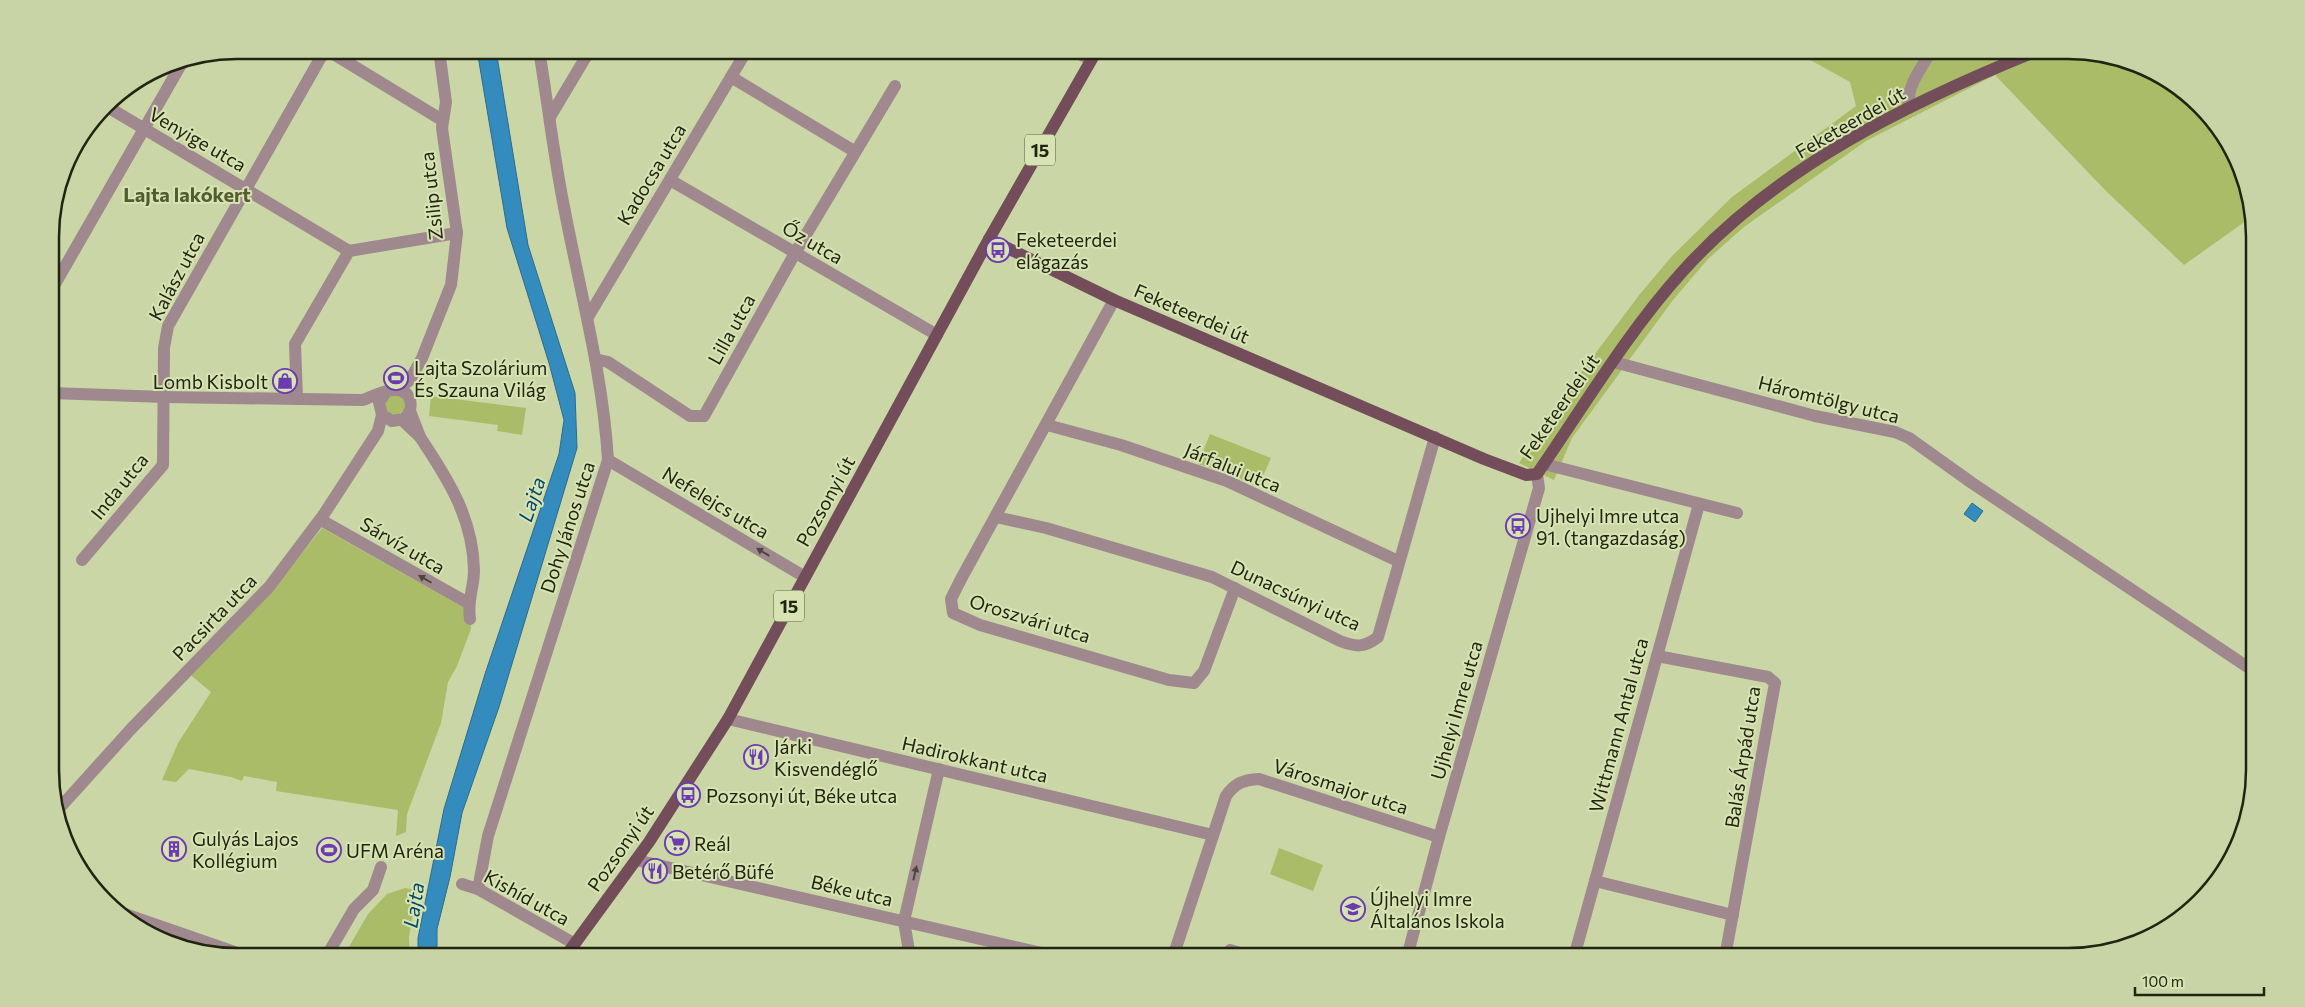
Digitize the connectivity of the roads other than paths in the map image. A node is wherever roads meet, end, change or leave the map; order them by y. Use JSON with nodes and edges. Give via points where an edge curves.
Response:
{"nodes":[{"id":1,"x":321,"y":59,"type":"edge"},
{"id":2,"x":341,"y":59,"type":"edge"},
{"id":3,"x":440,"y":59,"type":"edge"},
{"id":4,"x":540,"y":59,"type":"edge"},
{"id":5,"x":585,"y":59,"type":"edge"},
{"id":6,"x":742,"y":59,"type":"edge"},
{"id":7,"x":1092,"y":59,"type":"edge"},
{"id":8,"x":1927,"y":59,"type":"edge"},
{"id":9,"x":2017,"y":59,"type":"edge"},
{"id":10,"x":179,"y":68,"type":"edge"},
{"id":11,"x":731,"y":77,"type":"junction"},
{"id":12,"x":895,"y":86,"type":"dead end"},
{"id":13,"x":1909,"y":108,"type":"junction"},
{"id":14,"x":112,"y":110,"type":"edge"},
{"id":15,"x":550,"y":117,"type":"junction"},
{"id":16,"x":442,"y":120,"type":"junction"},
{"id":17,"x":143,"y":130,"type":"junction"},
{"id":18,"x":854,"y":152,"type":"junction"},
{"id":19,"x":670,"y":180,"type":"junction"},
{"id":20,"x":246,"y":188,"type":"junction"},
{"id":21,"x":457,"y":233,"type":"junction"},
{"id":22,"x":989,"y":239,"type":"junction"},
{"id":23,"x":349,"y":251,"type":"junction"},
{"id":24,"x":795,"y":253,"type":"junction"},
{"id":25,"x":59,"y":277,"type":"edge"},
{"id":26,"x":1114,"y":300,"type":"junction"},
{"id":27,"x":588,"y":317,"type":"junction"},
{"id":28,"x":937,"y":335,"type":"junction"},
{"id":29,"x":595,"y":359,"type":"junction"},
{"id":30,"x":1614,"y":362,"type":"junction"},
{"id":31,"x":398,"y":392,"type":"junction"},
{"id":32,"x":59,"y":393,"type":"edge"},
{"id":33,"x":164,"y":397,"type":"junction"},
{"id":34,"x":297,"y":399,"type":"junction"},
{"id":35,"x":363,"y":400,"type":"junction"},
{"id":36,"x":393,"y":415,"type":"junction"},
{"id":37,"x":1047,"y":425,"type":"junction"},
{"id":38,"x":1435,"y":437,"type":"junction"},
{"id":39,"x":608,"y":460,"type":"junction"},
{"id":40,"x":1544,"y":464,"type":"junction"},
{"id":41,"x":1537,"y":474,"type":"junction"},
{"id":42,"x":1699,"y":504,"type":"junction"},
{"id":43,"x":1737,"y":513,"type":"dead end"},
{"id":44,"x":996,"y":517,"type":"junction"},
{"id":45,"x":321,"y":520,"type":"junction"},
{"id":46,"x":82,"y":560,"type":"dead end"},
{"id":47,"x":1398,"y":561,"type":"junction"},
{"id":48,"x":805,"y":577,"type":"junction"},
{"id":49,"x":1235,"y":588,"type":"junction"},
{"id":50,"x":468,"y":603,"type":"junction"},
{"id":51,"x":470,"y":619,"type":"dead end"},
{"id":52,"x":1657,"y":656,"type":"junction"},
{"id":53,"x":2246,"y":666,"type":"edge"},
{"id":54,"x":728,"y":719,"type":"junction"},
{"id":55,"x":939,"y":770,"type":"junction"},
{"id":56,"x":62,"y":805,"type":"edge"},
{"id":57,"x":1213,"y":835,"type":"junction"},
{"id":58,"x":1439,"y":837,"type":"junction"},
{"id":59,"x":636,"y":860,"type":"junction"},
{"id":60,"x":381,"y":867,"type":"dead end"},
{"id":61,"x":1595,"y":881,"type":"junction"},
{"id":62,"x":462,"y":884,"type":"dead end"},
{"id":63,"x":478,"y":890,"type":"junction"},
{"id":64,"x":1733,"y":915,"type":"junction"},
{"id":65,"x":140,"y":919,"type":"edge"},
{"id":66,"x":904,"y":921,"type":"junction"},
{"id":67,"x":574,"y":944,"type":"junction"},
{"id":68,"x":222,"y":948,"type":"edge"},
{"id":69,"x":331,"y":948,"type":"edge"},
{"id":70,"x":571,"y":948,"type":"edge"},
{"id":71,"x":908,"y":948,"type":"edge"},
{"id":72,"x":1020,"y":948,"type":"edge"},
{"id":73,"x":1176,"y":948,"type":"edge"},
{"id":74,"x":1409,"y":948,"type":"edge"},
{"id":75,"x":1576,"y":948,"type":"edge"},
{"id":76,"x":1727,"y":948,"type":"edge"}],
"edges":[{"from":1,"to":20,"type":"street","name":"Kalász utca"},
{"from":2,"to":16,"type":"street"},
{"from":3,"to":16,"type":"street","name":"Zsilip utca","via":[[446,102]]},
{"from":4,"to":15,"type":"street","name":"Dohy János utca"},
{"from":5,"to":15,"type":"street"},
{"from":6,"to":11,"type":"street","name":"Kadocsa utca"},
{"from":7,"to":22,"type":"main road","name":"Pozsonyi út","number":"15"},
{"from":8,"to":13,"type":"street","via":[[1911,89]]},
{"from":9,"to":13,"type":"main road","name":"Feketeerdei út"},
{"from":10,"to":17,"type":"street"},
{"from":11,"to":18,"type":"street"},
{"from":11,"to":19,"type":"street","name":"Kadocsa utca"},
{"from":12,"to":18,"type":"street","name":"Lilla utca"},
{"from":13,"to":30,"type":"main road","name":"Feketeerdei út","via":[[1831,151],[1747,211],[1684,270]]},
{"from":14,"to":17,"type":"street","name":"Venyige utca"},
{"from":15,"to":27,"type":"street","name":"Dohy János utca","via":[[564,210]]},
{"from":16,"to":21,"type":"street","name":"Zsilip utca"},
{"from":17,"to":20,"type":"street","name":"Venyige utca"},
{"from":17,"to":25,"type":"street"},
{"from":18,"to":24,"type":"street","name":"Lilla utca"},
{"from":19,"to":24,"type":"street","name":"Őz utca"},
{"from":19,"to":27,"type":"street","name":"Kadocsa utca"},
{"from":20,"to":23,"type":"street","name":"Venyige utca"},
{"from":20,"to":33,"type":"street","name":"Kalász utca","via":[[168,326],[164,348]]},
{"from":21,"to":23,"type":"street"},
{"from":21,"to":31,"type":"street","name":"Zsilip utca","via":[[451,285],[422,358],[410,380]]},
{"from":22,"to":26,"type":"main road","name":"Feketeerdei út"},
{"from":22,"to":28,"type":"main road","name":"Pozsonyi út","number":"15"},
{"from":23,"to":34,"type":"street","via":[[295,344]]},
{"from":24,"to":28,"type":"street","name":"Őz utca"},
{"from":24,"to":29,"type":"street","name":"Lilla utca","via":[[704,416],[690,416],[608,362]]},
{"from":26,"to":37,"type":"street","name":"Oroszvári utca"},
{"from":26,"to":38,"type":"main road","name":"Feketeerdei út"},
{"from":27,"to":29,"type":"street","name":"Dohy János utca"},
{"from":28,"to":48,"type":"main road","name":"Pozsonyi út","number":"15"},
{"from":29,"to":39,"type":"street","name":"Dohy János utca","via":[[605,411]]},
{"from":30,"to":40,"type":"main road","name":"Feketeerdei út"},
{"from":30,"to":53,"type":"street","name":"Háromtölgy utca","via":[[1909,438]]},
{"from":31,"to":35,"type":"street"},
{"from":31,"to":36,"type":"street","via":[[382,396]]},
{"from":31,"to":36,"type":"street","via":[[411,402]]},
{"from":32,"to":33,"type":"street"},
{"from":33,"to":34,"type":"street"},
{"from":33,"to":46,"type":"street","name":"Inda utca","via":[[163,465]]},
{"from":34,"to":35,"type":"street"},
{"from":35,"to":36,"type":"street","name":"Sárvíz utca"},
{"from":36,"to":45,"type":"street","name":"Pacsirta utca","via":[[378,431]]},
{"from":36,"to":50,"type":"street","name":"Sárvíz utca","via":[[420,436],[461,507],[472,538],[474,572]]},
{"from":37,"to":44,"type":"street","name":"Oroszvári utca"},
{"from":37,"to":47,"type":"street","name":"Járfalui utca","via":[[1121,445],[1228,481]]},
{"from":38,"to":41,"type":"main road","name":"Feketeerdei út","via":[[1526,475]]},
{"from":38,"to":47,"type":"street","name":"Dunacsúnyi utca"},
{"from":48,"to":39,"type":"street","name":"Nefelejcs utca","one_way":true},
{"from":39,"to":63,"type":"street","name":"Dohy János utca","via":[[488,836]]},
{"from":40,"to":41,"type":"main road","name":"Feketeerdei út"},
{"from":40,"to":42,"type":"street"},
{"from":41,"to":58,"type":"street","name":"Ujhelyi Imre utca","via":[[1539,488]]},
{"from":42,"to":43,"type":"street"},
{"from":42,"to":52,"type":"street","name":"Wittmann Antal utca"},
{"from":44,"to":49,"type":"street","name":"Dunacsúnyi utca","via":[[1149,557],[1212,576]]},
{"from":44,"to":49,"type":"street","name":"Oroszvári utca","via":[[951,599],[953,613],[980,625],[1170,680],[1194,683],[1204,671]]},
{"from":50,"to":45,"type":"street","name":"Sárvíz utca","one_way":true},
{"from":45,"to":56,"type":"street","name":"Pacsirta utca","via":[[269,587]]},
{"from":47,"to":49,"type":"street","name":"Dunacsúnyi utca","via":[[1378,637],[1367,645],[1354,647],[1340,641]]},
{"from":48,"to":54,"type":"main road","name":"Pozsonyi út","number":"15"},
{"from":50,"to":51,"type":"street","name":"Sárvíz utca"},
{"from":52,"to":61,"type":"street","name":"Wittmann Antal utca"},
{"from":52,"to":64,"type":"street","name":"Balás Árpád utca","via":[[1768,677],[1775,684]]},
{"from":54,"to":55,"type":"street","name":"Hadirokkant utca"},
{"from":54,"to":59,"type":"main road","name":"Pozsonyi út","number":"15"},
{"from":55,"to":57,"type":"street","name":"Hadirokkant utca"},
{"from":66,"to":55,"type":"street","one_way":true},
{"from":57,"to":58,"type":"street","name":"Városmajor utca","via":[[1226,796],[1234,785],[1245,779],[1259,779]]},
{"from":57,"to":73,"type":"street","name":"Városmajor utca"},
{"from":58,"to":74,"type":"street","name":"Ujhelyi Imre utca"},
{"from":59,"to":66,"type":"street","name":"Béke utca"},
{"from":59,"to":67,"type":"main road","name":"Pozsonyi út","number":"15"},
{"from":60,"to":69,"type":"street","via":[[373,890],[354,909]]},
{"from":61,"to":64,"type":"street"},
{"from":61,"to":75,"type":"street","name":"Wittmann Antal utca"},
{"from":62,"to":63,"type":"street","name":"Kishíd utca"},
{"from":63,"to":67,"type":"street","name":"Kishíd utca"},
{"from":64,"to":76,"type":"street","name":"Balás Árpád utca"},
{"from":65,"to":68,"type":"street"},
{"from":66,"to":71,"type":"street"},
{"from":66,"to":72,"type":"street","name":"Béke utca"},
{"from":67,"to":70,"type":"main road","name":"Pozsonyi út","number":"15"}]}
